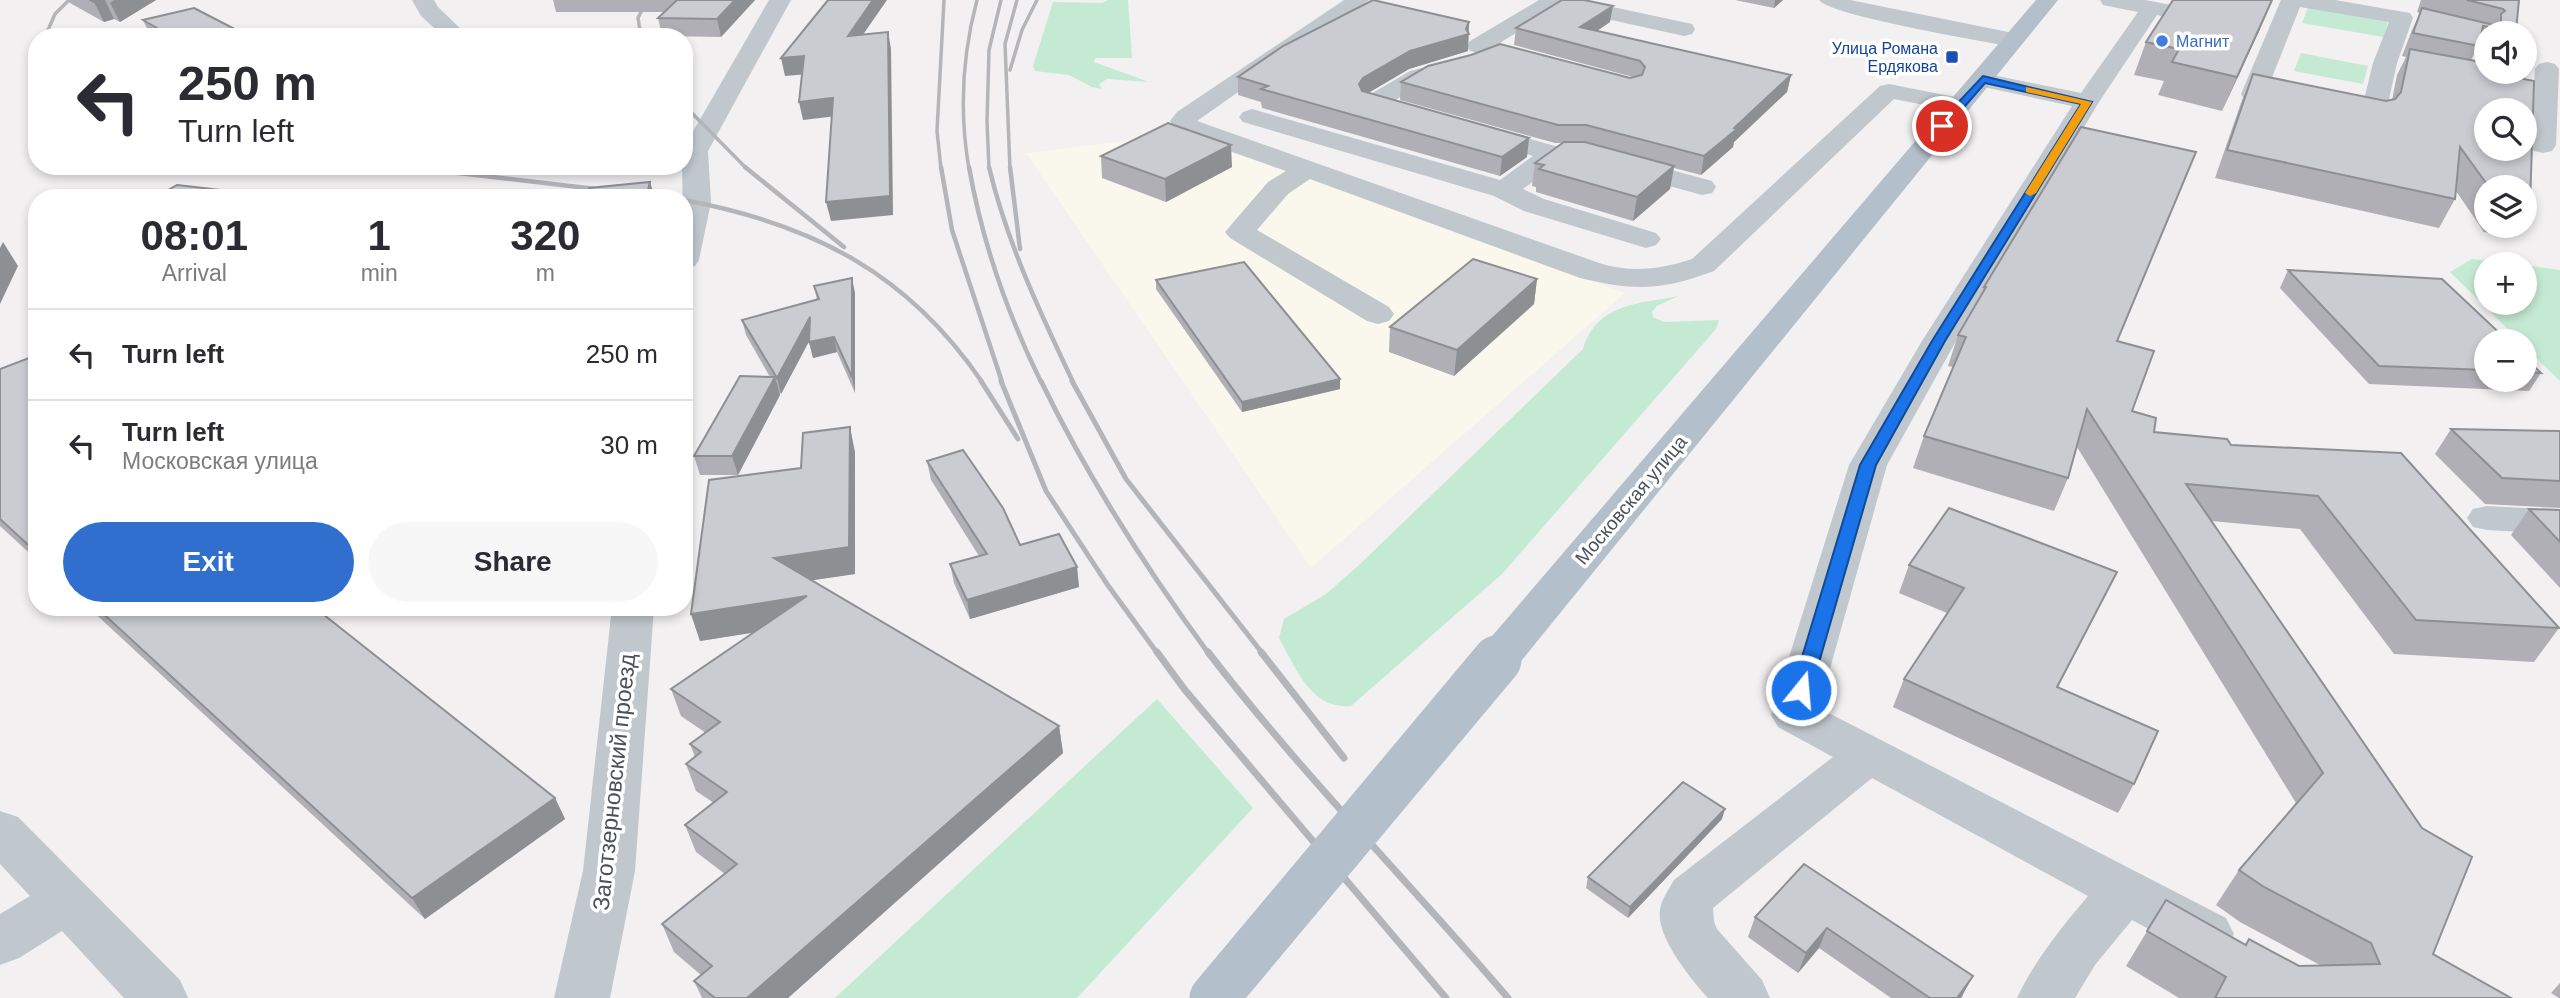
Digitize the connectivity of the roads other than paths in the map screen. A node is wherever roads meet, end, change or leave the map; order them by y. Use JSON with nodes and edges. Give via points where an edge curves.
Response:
{"nodes":[{"id":1,"x":423,"y":0,"type":"edge"},
{"id":2,"x":780,"y":0,"type":"edge"},
{"id":3,"x":1359,"y":0,"type":"edge"},
{"id":4,"x":1551,"y":0,"type":"edge"},
{"id":5,"x":1830,"y":0,"type":"edge"},
{"id":6,"x":2047,"y":0,"type":"edge"},
{"id":7,"x":2111,"y":0,"type":"edge"},
{"id":8,"x":2294,"y":0,"type":"edge"},
{"id":9,"x":2151,"y":8,"type":"junction"},
{"id":10,"x":2405,"y":9,"type":"edge"},
{"id":11,"x":2196,"y":16,"type":"edge"},
{"id":12,"x":2426,"y":24,"type":"edge"},
{"id":13,"x":448,"y":28,"type":"edge"},
{"id":14,"x":1684,"y":29,"type":"dead end"},
{"id":15,"x":2013,"y":40,"type":"junction"},
{"id":16,"x":1497,"y":50,"type":"junction"},
{"id":17,"x":2385,"y":63,"type":"junction"},
{"id":18,"x":1560,"y":66,"type":"edge"},
{"id":19,"x":2411,"y":68,"type":"edge"},
{"id":20,"x":2464,"y":78,"type":"edge"},
{"id":21,"x":1983,"y":79,"type":"junction"},
{"id":22,"x":2547,"y":83,"type":"edge"},
{"id":23,"x":2087,"y":102,"type":"junction"},
{"id":24,"x":1960,"y":105,"type":"junction"},
{"id":25,"x":1252,"y":117,"type":"dead end"},
{"id":26,"x":693,"y":142,"type":"edge"},
{"id":27,"x":2543,"y":145,"type":"dead end"},
{"id":28,"x":1554,"y":154,"type":"junction"},
{"id":29,"x":1307,"y":169,"type":"junction"},
{"id":30,"x":693,"y":174,"type":"edge"},
{"id":31,"x":1702,"y":187,"type":"dead end"},
{"id":32,"x":1504,"y":190,"type":"junction"},
{"id":33,"x":693,"y":216,"type":"edge"},
{"id":34,"x":1646,"y":239,"type":"dead end"},
{"id":35,"x":1378,"y":314,"type":"dead end"},
{"id":36,"x":2487,"y":517,"type":"dead end"},
{"id":37,"x":2560,"y":522,"type":"edge"},
{"id":38,"x":632,"y":616,"type":"edge"},
{"id":39,"x":1868,"y":755,"type":"junction"},
{"id":40,"x":0,"y":831,"type":"edge"},
{"id":41,"x":2125,"y":890,"type":"junction"},
{"id":42,"x":66,"y":901,"type":"junction"},
{"id":43,"x":0,"y":942,"type":"edge"},
{"id":44,"x":2240,"y":951,"type":"edge"},
{"id":45,"x":160,"y":998,"type":"edge"},
{"id":46,"x":582,"y":998,"type":"edge"},
{"id":47,"x":1214,"y":998,"type":"edge"},
{"id":48,"x":1742,"y":998,"type":"edge"},
{"id":49,"x":2045,"y":998,"type":"edge"}],
"edges":[{"from":1,"to":13,"type":"street"},
{"from":2,"to":26,"type":"street"},
{"from":3,"to":29,"type":"street","via":[[1182,121],[1187,128]]},
{"from":4,"to":14,"type":"street"},
{"from":4,"to":16,"type":"street","via":[[1478,46]]},
{"from":5,"to":15,"type":"street"},
{"from":6,"to":15,"type":"main road","name":"Московская улица"},
{"from":7,"to":9,"type":"street"},
{"from":8,"to":10,"type":"street"},
{"from":8,"to":17,"type":"street","via":[[2253,94],[2372,118]]},
{"from":9,"to":11,"type":"street"},
{"from":9,"to":23,"type":"street"},
{"from":10,"to":12,"type":"street"},
{"from":10,"to":17,"type":"street"},
{"from":15,"to":21,"type":"main road","name":"Московская улица"},
{"from":16,"to":18,"type":"street"},
{"from":16,"to":28,"type":"street","via":[[1418,76],[1373,103]]},
{"from":17,"to":19,"type":"street"},
{"from":20,"to":22,"type":"street"},
{"from":21,"to":23,"type":"street"},
{"from":21,"to":24,"type":"main road","name":"Московская улица"},
{"from":22,"to":27,"type":"street"},
{"from":23,"to":39,"type":"street","via":[[1938,341],[1868,465],[1794,715]]},
{"from":24,"to":29,"type":"street","via":[[1889,91],[1703,265],[1664,279],[1624,280],[1591,271]]},
{"from":24,"to":47,"type":"main road","name":"Московская улица","bridge":true},
{"from":25,"to":32,"type":"street"},
{"from":28,"to":31,"type":"street","via":[[1583,154]]},
{"from":28,"to":32,"type":"street"},
{"from":29,"to":35,"type":"street","via":[[1278,188],[1240,232]]},
{"from":30,"to":33,"type":"street"},
{"from":32,"to":34,"type":"street","via":[[1534,205]]},
{"from":36,"to":37,"type":"street"},
{"from":38,"to":46,"type":"street","name":"Заготзерновский проезд","via":[[609,871]]},
{"from":39,"to":41,"type":"street"},
{"from":39,"to":48,"type":"street","via":[[1692,895],[1686,910],[1689,930]]},
{"from":40,"to":42,"type":"street"},
{"from":41,"to":44,"type":"street"},
{"from":41,"to":49,"type":"street","via":[[2076,949]]},
{"from":42,"to":43,"type":"street"},
{"from":42,"to":45,"type":"street"}]}
